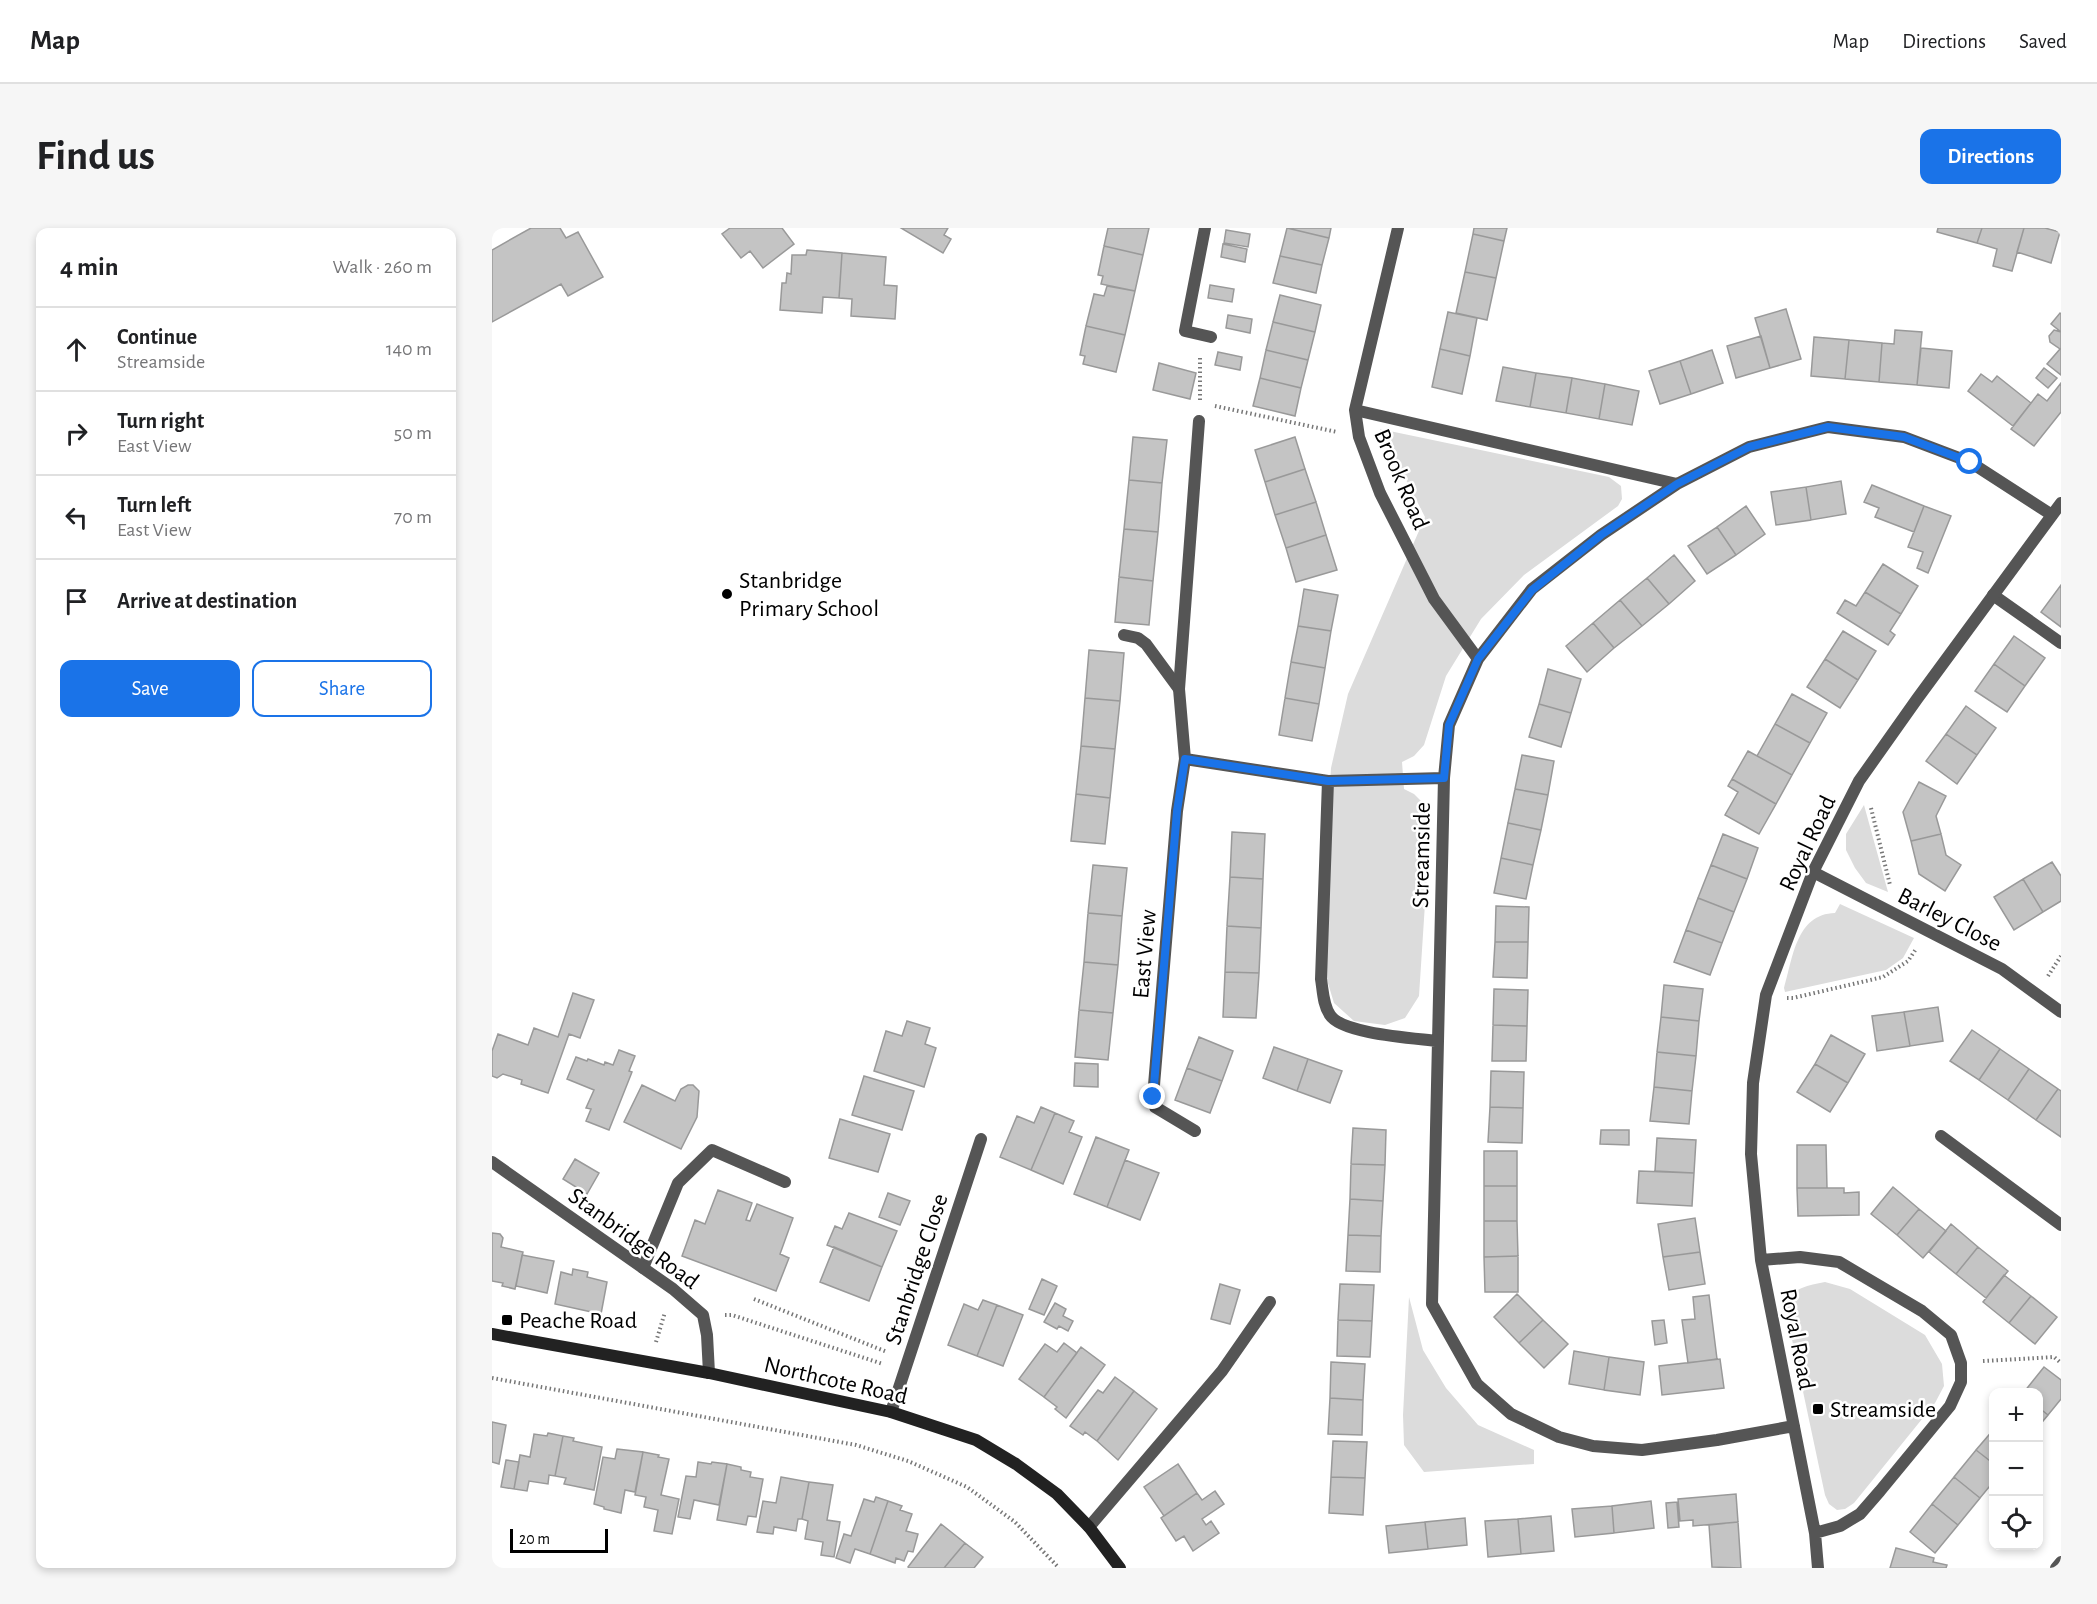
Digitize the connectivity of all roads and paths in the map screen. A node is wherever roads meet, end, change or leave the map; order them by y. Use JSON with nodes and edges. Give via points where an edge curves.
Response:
{"nodes":[{"id":1,"x":1205,"y":228,"type":"edge"},
{"id":2,"x":1398,"y":228,"type":"edge"},
{"id":3,"x":1206,"y":336,"type":"joint"},
{"id":4,"x":1200,"y":402,"type":"junction"},
{"id":5,"x":1355,"y":410,"type":"junction"},
{"id":6,"x":1199,"y":422,"type":"joint"},
{"id":7,"x":1359,"y":437,"type":"junction"},
{"id":8,"x":1677,"y":484,"type":"junction"},
{"id":9,"x":2061,"y":503,"type":"edge"},
{"id":10,"x":2052,"y":515,"type":"junction"},
{"id":11,"x":1993,"y":595,"type":"junction"},
{"id":12,"x":1124,"y":634,"type":"dead end"},
{"id":13,"x":2061,"y":643,"type":"edge"},
{"id":14,"x":1478,"y":659,"type":"junction"},
{"id":15,"x":1179,"y":690,"type":"junction"},
{"id":16,"x":1185,"y":759,"type":"junction"},
{"id":17,"x":1444,"y":778,"type":"junction"},
{"id":18,"x":1328,"y":781,"type":"junction"},
{"id":19,"x":1859,"y":781,"type":"junction"},
{"id":20,"x":1813,"y":872,"type":"junction"},
{"id":21,"x":1897,"y":915,"type":"junction"},
{"id":22,"x":1926,"y":930,"type":"junction"},
{"id":23,"x":1766,"y":995,"type":"junction"},
{"id":24,"x":2061,"y":1012,"type":"edge"},
{"id":25,"x":1438,"y":1041,"type":"junction"},
{"id":26,"x":1195,"y":1131,"type":"dead end"},
{"id":27,"x":1941,"y":1136,"type":"dead end"},
{"id":28,"x":981,"y":1139,"type":"dead end"},
{"id":29,"x":492,"y":1162,"type":"edge"},
{"id":30,"x":785,"y":1182,"type":"dead end"},
{"id":31,"x":2061,"y":1225,"type":"edge"},
{"id":32,"x":1761,"y":1260,"type":"junction"},
{"id":33,"x":643,"y":1268,"type":"junction"},
{"id":34,"x":673,"y":1289,"type":"junction"},
{"id":35,"x":754,"y":1299,"type":"dead end"},
{"id":36,"x":1270,"y":1302,"type":"dead end"},
{"id":37,"x":703,"y":1315,"type":"junction"},
{"id":38,"x":492,"y":1334,"type":"edge"},
{"id":39,"x":864,"y":1344,"type":"dead end"},
{"id":40,"x":649,"y":1363,"type":"junction"},
{"id":41,"x":1961,"y":1363,"type":"junction"},
{"id":42,"x":2061,"y":1363,"type":"edge"},
{"id":43,"x":904,"y":1371,"type":"junction"},
{"id":44,"x":709,"y":1373,"type":"junction"},
{"id":45,"x":492,"y":1378,"type":"edge"},
{"id":46,"x":891,"y":1412,"type":"junction"},
{"id":47,"x":1794,"y":1426,"type":"junction"},
{"id":48,"x":1089,"y":1527,"type":"junction"},
{"id":49,"x":1815,"y":1533,"type":"junction"},
{"id":50,"x":2061,"y":1562,"type":"edge"},
{"id":51,"x":1059,"y":1568,"type":"edge"},
{"id":52,"x":1120,"y":1568,"type":"edge"},
{"id":53,"x":1818,"y":1568,"type":"edge"},
{"id":54,"x":2056,"y":1568,"type":"edge"}],
"edges":[{"from":1,"to":3,"type":"street","via":[[1185,331]]},
{"from":2,"to":5,"type":"street","name":"Brook Road"},
{"from":3,"to":4,"type":"path"},
{"from":4,"to":6,"type":"path"},
{"from":4,"to":7,"type":"path"},
{"from":5,"to":7,"type":"street","name":"Brook Road"},
{"from":5,"to":8,"type":"street"},
{"from":6,"to":15,"type":"street","name":"East View"},
{"from":7,"to":14,"type":"street","name":"Brook Road","via":[[1380,493],[1434,599]]},
{"from":8,"to":10,"type":"street","name":"Streamside","via":[[1749,447],[1828,427],[1904,437],[1970,462]]},
{"from":8,"to":14,"type":"street","name":"Streamside","via":[[1601,535],[1532,590]]},
{"from":9,"to":10,"type":"street","name":"Royal Road"},
{"from":10,"to":11,"type":"street","name":"Royal Road"},
{"from":11,"to":13,"type":"street"},
{"from":11,"to":19,"type":"street","name":"Royal Road"},
{"from":12,"to":15,"type":"street","via":[[1146,644]]},
{"from":14,"to":17,"type":"street","name":"Streamside","via":[[1449,725]]},
{"from":15,"to":16,"type":"street","name":"East View"},
{"from":16,"to":18,"type":"street"},
{"from":16,"to":26,"type":"street","name":"East View","via":[[1177,811],[1153,1097],[1155,1107]]},
{"from":17,"to":18,"type":"street"},
{"from":17,"to":25,"type":"street","name":"Streamside"},
{"from":18,"to":25,"type":"street","via":[[1321,979],[1330,1017],[1346,1027]]},
{"from":19,"to":20,"type":"street","name":"Royal Road"},
{"from":19,"to":21,"type":"path","via":[[1869,801]]},
{"from":20,"to":21,"type":"street","name":"Barley Close"},
{"from":20,"to":23,"type":"street","name":"Royal Road"},
{"from":21,"to":22,"type":"street","name":"Barley Close"},
{"from":22,"to":23,"type":"path","via":[[1908,961],[1883,976],[1793,998]]},
{"from":22,"to":24,"type":"street","name":"Barley Close","via":[[2002,969]]},
{"from":23,"to":32,"type":"street","name":"Royal Road","via":[[1753,1083],[1751,1143]]},
{"from":25,"to":47,"type":"street","name":"Streamside","via":[[1432,1304],[1477,1384],[1511,1414],[1559,1437],[1593,1446],[1642,1450]]},
{"from":27,"to":31,"type":"street"},
{"from":28,"to":43,"type":"street","name":"Stanbridge Close"},
{"from":29,"to":33,"type":"street","name":"Stanbridge Road"},
{"from":30,"to":33,"type":"street","via":[[712,1150],[678,1183]]},
{"from":32,"to":41,"type":"street","name":"Royal Road","via":[[1800,1257],[1839,1262],[1922,1311],[1951,1335]]},
{"from":32,"to":47,"type":"street","name":"Royal Road"},
{"from":33,"to":34,"type":"street","name":"Stanbridge Road"},
{"from":34,"to":37,"type":"street","name":"Stanbridge Road"},
{"from":34,"to":40,"type":"path"},
{"from":35,"to":39,"type":"path"},
{"from":36,"to":48,"type":"street","via":[[1222,1371]]},
{"from":37,"to":43,"type":"path","via":[[732,1315]]},
{"from":37,"to":44,"type":"street","name":"Stanbridge Road"},
{"from":38,"to":40,"type":"street","name":"Northcote Road"},
{"from":40,"to":44,"type":"street","name":"Northcote Road"},
{"from":41,"to":42,"type":"path","via":[[2055,1357]]},
{"from":41,"to":49,"type":"street","name":"Royal Road","via":[[1961,1382],[1950,1406],[1880,1491],[1860,1514],[1840,1526]]},
{"from":43,"to":46,"type":"street","name":"Stanbridge Close"},
{"from":44,"to":46,"type":"street","name":"Northcote Road"},
{"from":45,"to":51,"type":"path","via":[[856,1445],[908,1461],[967,1486],[1015,1522]]},
{"from":46,"to":48,"type":"street","name":"Northcote Road","via":[[976,1440],[1057,1494]]},
{"from":47,"to":49,"type":"street","name":"Royal Road"},
{"from":48,"to":52,"type":"street","name":"Northcote Road"},
{"from":49,"to":53,"type":"street","name":"Royal Road"},
{"from":50,"to":54,"type":"street"}]}
